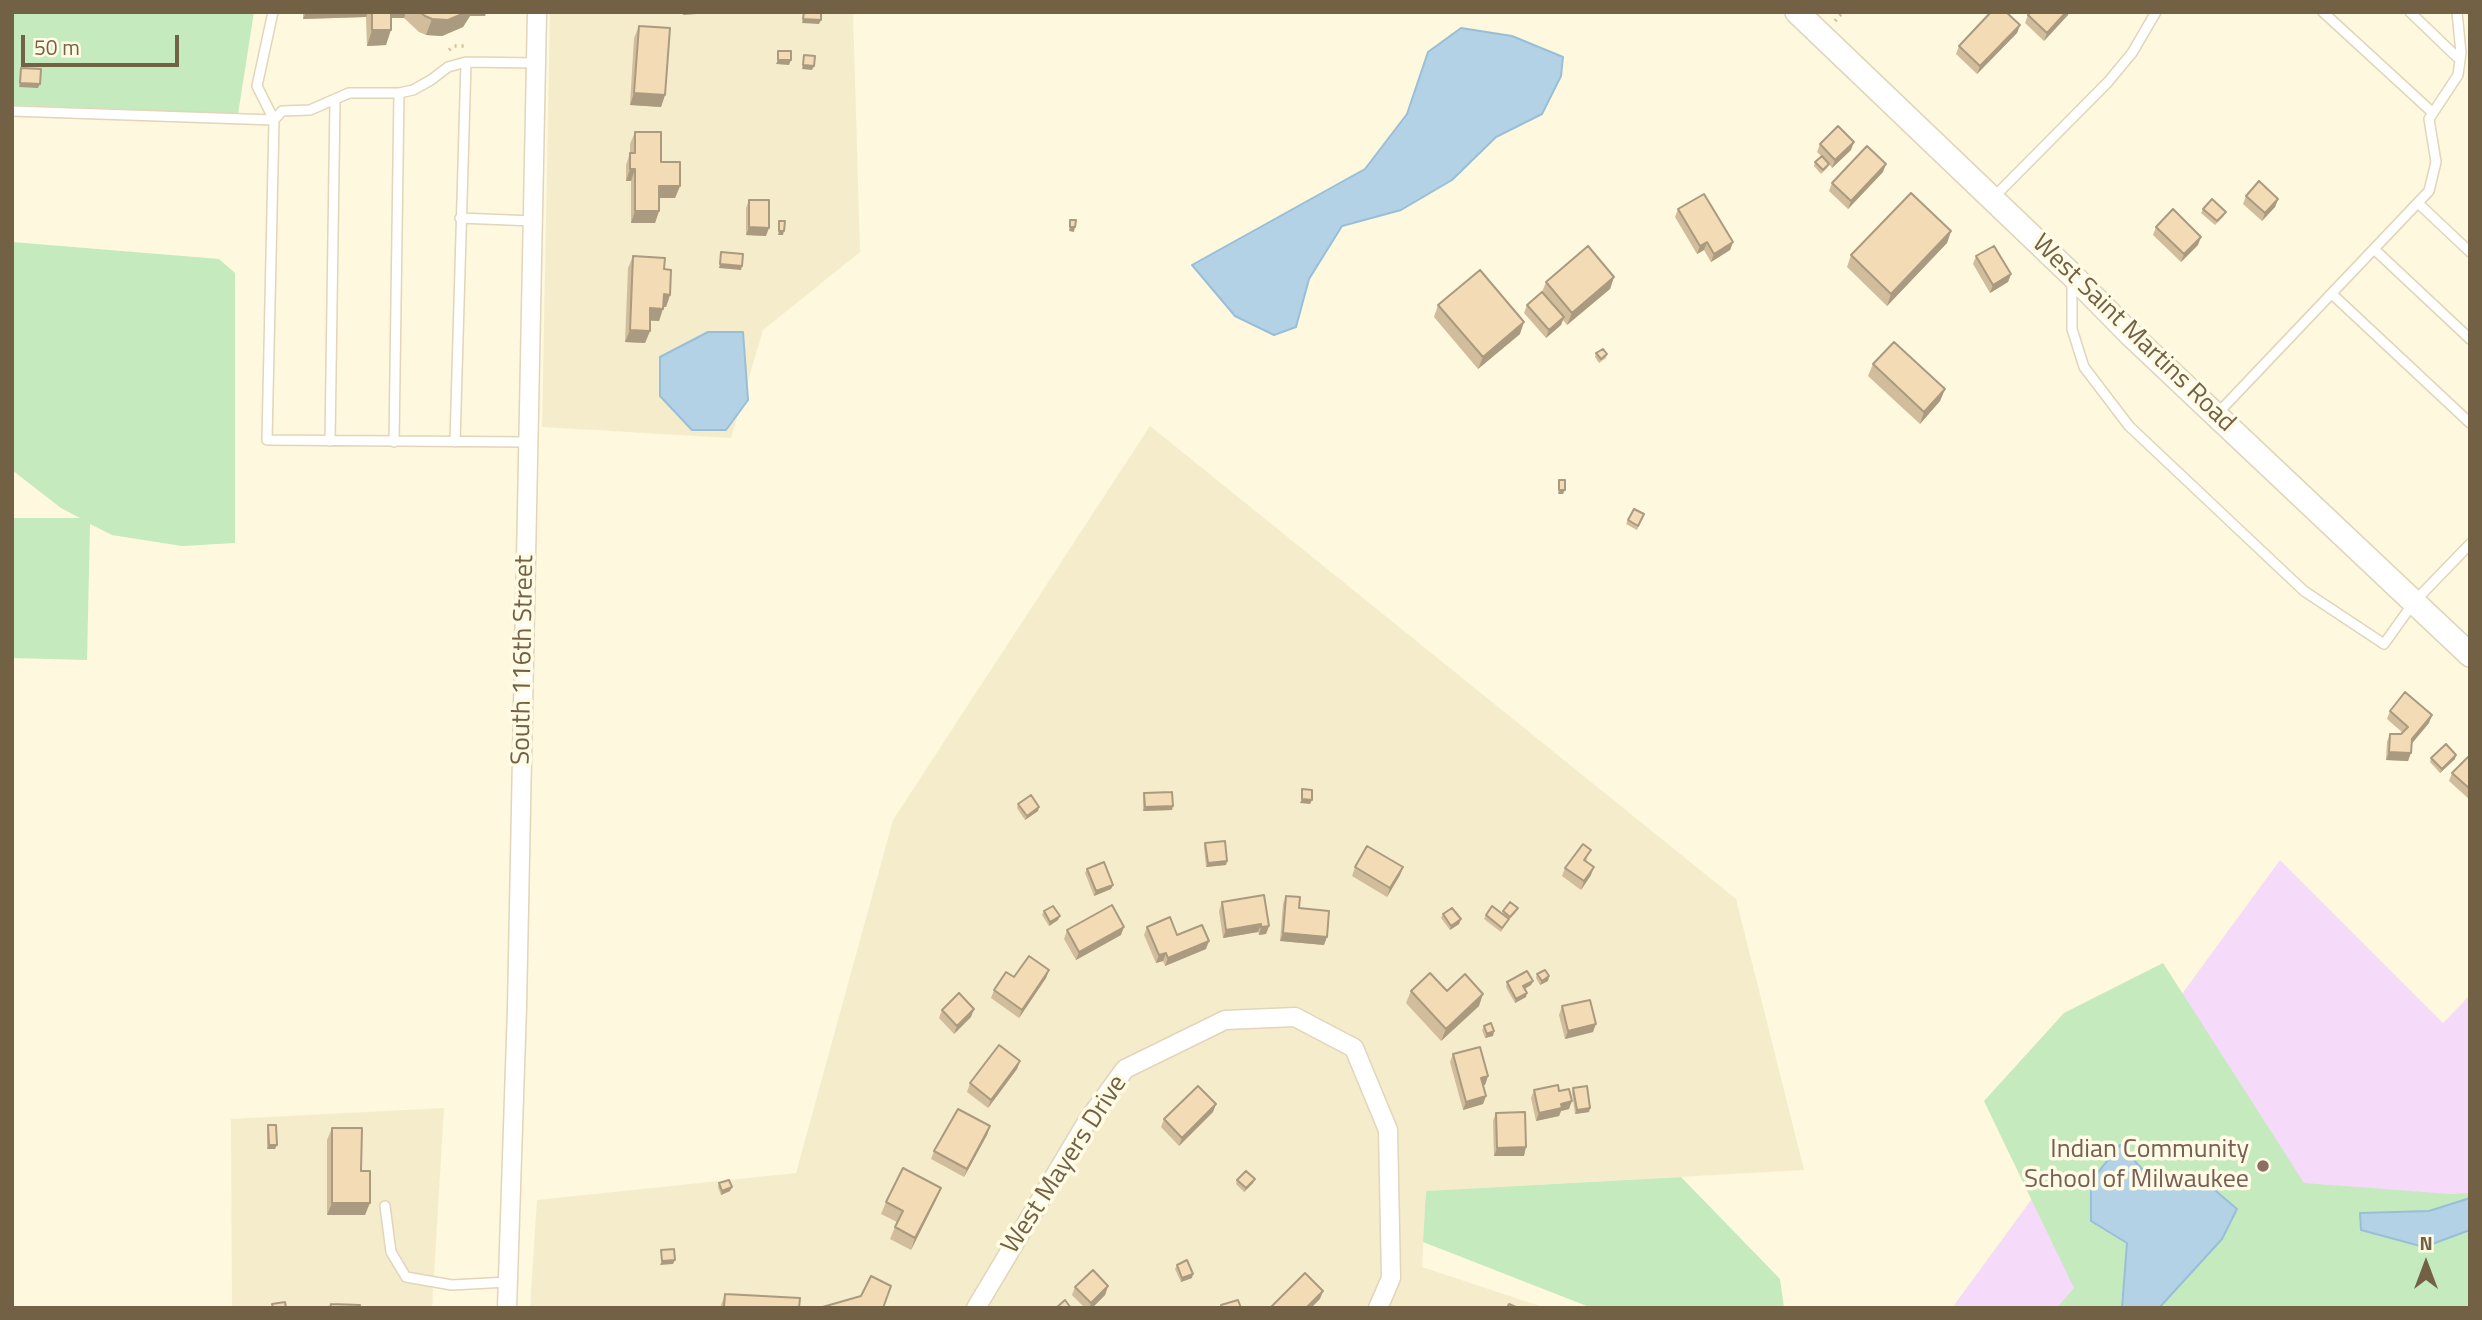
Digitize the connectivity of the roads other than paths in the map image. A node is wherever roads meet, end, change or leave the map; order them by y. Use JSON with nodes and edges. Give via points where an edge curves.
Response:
{"nodes":[{"id":1,"x":273,"y":12,"type":"edge"},
{"id":2,"x":537,"y":12,"type":"edge"},
{"id":3,"x":1797,"y":12,"type":"edge"},
{"id":4,"x":2156,"y":12,"type":"edge"},
{"id":5,"x":2323,"y":12,"type":"edge"},
{"id":6,"x":2410,"y":12,"type":"edge"},
{"id":7,"x":2457,"y":12,"type":"edge"},
{"id":8,"x":2460,"y":60,"type":"junction"},
{"id":9,"x":466,"y":62,"type":"junction"},
{"id":10,"x":536,"y":63,"type":"junction"},
{"id":11,"x":399,"y":93,"type":"junction"},
{"id":12,"x":335,"y":100,"type":"junction"},
{"id":13,"x":12,"y":111,"type":"edge"},
{"id":14,"x":2433,"y":113,"type":"junction"},
{"id":15,"x":274,"y":120,"type":"junction"},
{"id":16,"x":1992,"y":199,"type":"junction"},
{"id":17,"x":2418,"y":203,"type":"junction"},
{"id":18,"x":460,"y":218,"type":"junction"},
{"id":19,"x":533,"y":221,"type":"junction"},
{"id":20,"x":2374,"y":249,"type":"junction"},
{"id":21,"x":2470,"y":252,"type":"edge"},
{"id":22,"x":2072,"y":275,"type":"junction"},
{"id":23,"x":2332,"y":294,"type":"junction"},
{"id":24,"x":2470,"y":339,"type":"edge"},
{"id":25,"x":2215,"y":415,"type":"junction"},
{"id":26,"x":2470,"y":423,"type":"edge"},
{"id":27,"x":330,"y":441,"type":"junction"},
{"id":28,"x":394,"y":442,"type":"junction"},
{"id":29,"x":455,"y":442,"type":"junction"},
{"id":30,"x":528,"y":442,"type":"junction"},
{"id":31,"x":2470,"y":544,"type":"edge"},
{"id":32,"x":2414,"y":602,"type":"junction"},
{"id":33,"x":2470,"y":655,"type":"edge"},
{"id":34,"x":385,"y":1206,"type":"dead end"},
{"id":35,"x":508,"y":1282,"type":"junction"},
{"id":36,"x":507,"y":1308,"type":"edge"},
{"id":37,"x":976,"y":1308,"type":"edge"},
{"id":38,"x":1378,"y":1308,"type":"edge"}],
"edges":[{"from":1,"to":15,"type":"lane","via":[[257,86]]},
{"from":2,"to":10,"type":"street","name":"South 116th Street"},
{"from":3,"to":16,"type":"street","name":"West Saint Martins Road"},
{"from":4,"to":16,"type":"lane","via":[[2108,82]]},
{"from":5,"to":14,"type":"lane"},
{"from":6,"to":8,"type":"lane"},
{"from":7,"to":8,"type":"lane"},
{"from":8,"to":14,"type":"lane","via":[[2458,75]]},
{"from":9,"to":10,"type":"lane"},
{"from":9,"to":11,"type":"lane"},
{"from":9,"to":18,"type":"lane"},
{"from":10,"to":19,"type":"street","name":"South 116th Street"},
{"from":11,"to":12,"type":"lane","via":[[349,93]]},
{"from":11,"to":28,"type":"lane"},
{"from":12,"to":15,"type":"lane","via":[[310,110],[282,111]]},
{"from":12,"to":27,"type":"lane"},
{"from":13,"to":15,"type":"lane"},
{"from":14,"to":17,"type":"lane","via":[[2429,119],[2436,162],[2429,191]]},
{"from":15,"to":27,"type":"lane","via":[[267,440]]},
{"from":16,"to":22,"type":"street","name":"West Saint Martins Road"},
{"from":17,"to":20,"type":"lane"},
{"from":17,"to":21,"type":"lane"},
{"from":18,"to":19,"type":"lane"},
{"from":18,"to":29,"type":"lane"},
{"from":19,"to":30,"type":"street","name":"South 116th Street"},
{"from":20,"to":23,"type":"lane"},
{"from":20,"to":24,"type":"lane"},
{"from":22,"to":25,"type":"street","name":"West Saint Martins Road"},
{"from":22,"to":32,"type":"lane","via":[[2072,329],[2084,367],[2129,426],[2304,591],[2384,644]]},
{"from":23,"to":25,"type":"lane"},
{"from":23,"to":26,"type":"lane"},
{"from":25,"to":32,"type":"street","name":"West Saint Martins Road"},
{"from":27,"to":28,"type":"lane"},
{"from":28,"to":29,"type":"lane"},
{"from":29,"to":30,"type":"lane"},
{"from":30,"to":35,"type":"street","name":"South 116th Street"},
{"from":31,"to":32,"type":"lane"},
{"from":32,"to":33,"type":"street","name":"West Saint Martins Road"},
{"from":34,"to":35,"type":"lane","via":[[391,1252],[406,1277],[452,1285]]},
{"from":35,"to":36,"type":"street","name":"South 116th Street"},
{"from":37,"to":38,"type":"street","name":"West Mayers Drive","via":[[1088,1119],[1125,1069],[1225,1020],[1295,1017],[1354,1048],[1388,1130],[1391,1278]]}]}
